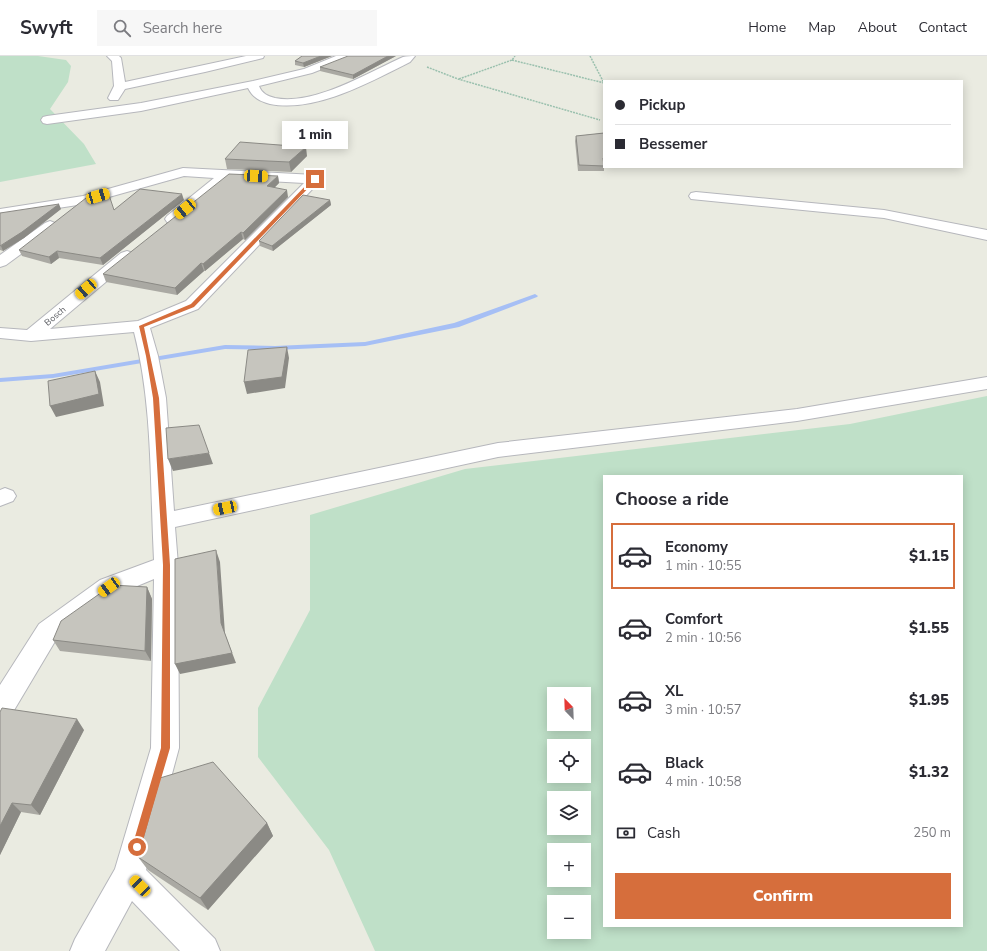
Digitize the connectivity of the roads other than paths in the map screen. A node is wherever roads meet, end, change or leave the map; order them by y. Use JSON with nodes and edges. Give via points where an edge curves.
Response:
{"nodes":[{"id":1,"x":112,"y":56,"type":"edge"},
{"id":2,"x":197,"y":56,"type":"edge"},
{"id":3,"x":259,"y":56,"type":"edge"},
{"id":4,"x":346,"y":56,"type":"edge"},
{"id":5,"x":408,"y":58,"type":"edge"},
{"id":6,"x":205,"y":69,"type":"junction"},
{"id":7,"x":253,"y":84,"type":"junction"},
{"id":8,"x":120,"y":86,"type":"junction"},
{"id":9,"x":114,"y":98,"type":"dead end"},
{"id":10,"x":47,"y":120,"type":"dead end"},
{"id":11,"x":227,"y":174,"type":"junction"},
{"id":12,"x":696,"y":196,"type":"dead end"},
{"id":13,"x":84,"y":200,"type":"junction"},
{"id":14,"x":0,"y":213,"type":"edge"},
{"id":15,"x":162,"y":228,"type":"edge"},
{"id":16,"x":987,"y":235,"type":"edge"},
{"id":17,"x":138,"y":246,"type":"edge"},
{"id":18,"x":0,"y":262,"type":"edge"},
{"id":19,"x":141,"y":326,"type":"junction"},
{"id":20,"x":0,"y":333,"type":"edge"},
{"id":21,"x":31,"y":336,"type":"junction"},
{"id":22,"x":987,"y":383,"type":"edge"},
{"id":23,"x":163,"y":521,"type":"junction"},
{"id":24,"x":166,"y":565,"type":"junction"},
{"id":25,"x":0,"y":708,"type":"edge"},
{"id":26,"x":129,"y":875,"type":"junction"},
{"id":27,"x":87,"y":951,"type":"edge"},
{"id":28,"x":203,"y":951,"type":"edge"}],
"edges":[{"from":1,"to":8,"type":"street","via":[[118,60]]},
{"from":2,"to":6,"type":"street"},
{"from":3,"to":6,"type":"street"},
{"from":4,"to":7,"type":"street","via":[[308,71]]},
{"from":5,"to":7,"type":"street","via":[[348,87],[299,102],[272,102],[259,97],[253,89]]},
{"from":6,"to":8,"type":"street"},
{"from":7,"to":10,"type":"street","via":[[135,108]]},
{"from":8,"to":9,"type":"street"},
{"from":11,"to":13,"type":"street","via":[[183,172]]},
{"from":11,"to":15,"type":"street"},
{"from":11,"to":19,"type":"street","via":[[315,179],[192,306]]},
{"from":12,"to":16,"type":"street","via":[[884,214]]},
{"from":13,"to":14,"type":"street"},
{"from":13,"to":18,"type":"street"},
{"from":17,"to":21,"type":"street","name":"Bosch"},
{"from":19,"to":21,"type":"street"},
{"from":19,"to":23,"type":"street","via":[[156,398]]},
{"from":20,"to":21,"type":"street"},
{"from":22,"to":23,"type":"street","via":[[797,415],[498,450]]},
{"from":23,"to":24,"type":"street"},
{"from":24,"to":25,"type":"street","via":[[109,587],[48,632]]},
{"from":24,"to":26,"type":"street","via":[[165,748]]},
{"from":26,"to":27,"type":"street"},
{"from":26,"to":28,"type":"street"}]}
